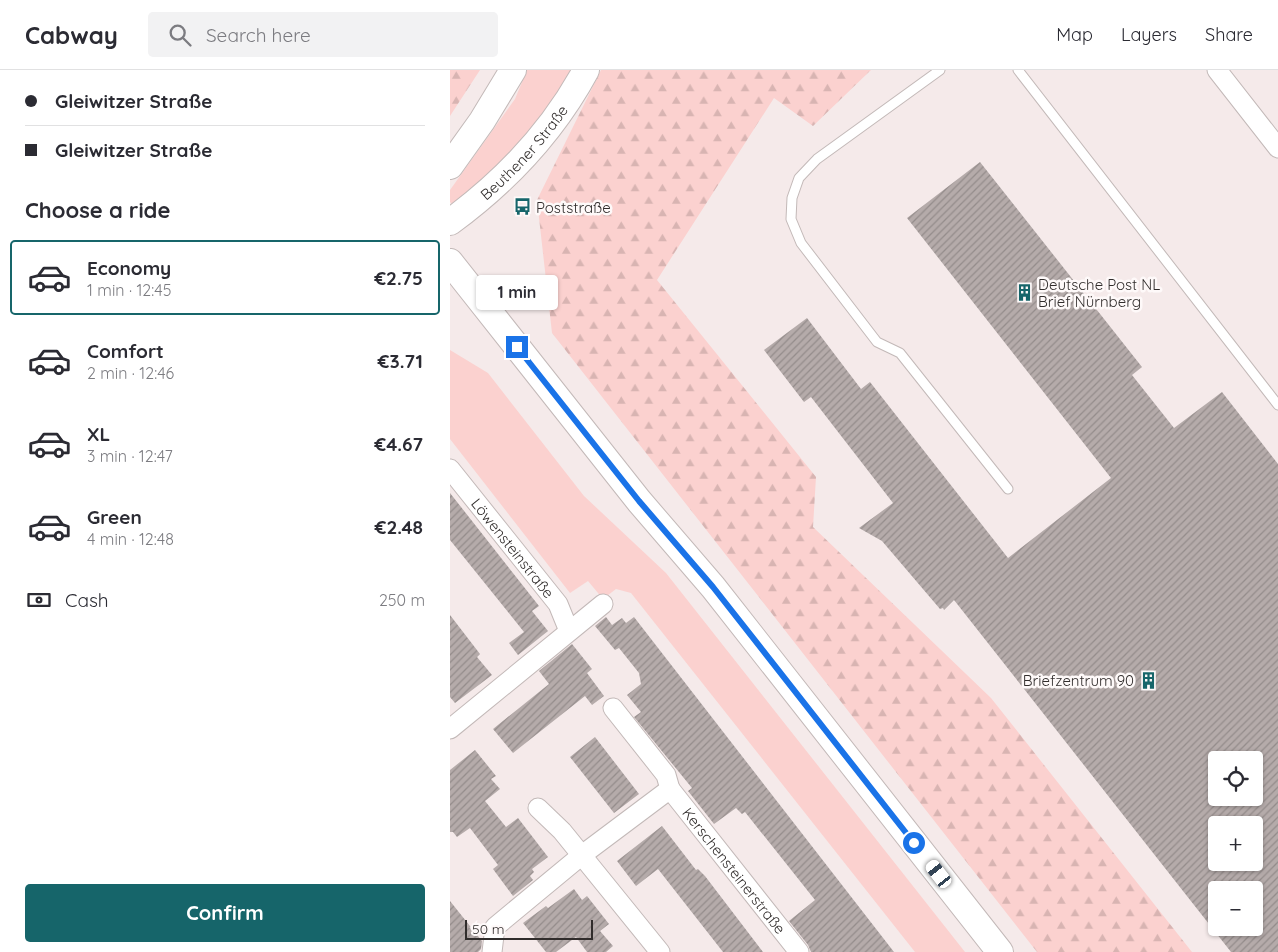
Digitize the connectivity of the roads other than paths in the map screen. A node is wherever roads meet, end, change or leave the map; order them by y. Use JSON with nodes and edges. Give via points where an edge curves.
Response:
{"nodes":[{"id":1,"x":513,"y":70,"type":"edge"},
{"id":2,"x":586,"y":70,"type":"edge"},
{"id":3,"x":940,"y":70,"type":"edge"},
{"id":4,"x":1018,"y":70,"type":"edge"},
{"id":5,"x":1217,"y":70,"type":"edge"},
{"id":6,"x":1278,"y":148,"type":"edge"},
{"id":7,"x":450,"y":166,"type":"edge"},
{"id":8,"x":450,"y":222,"type":"edge"},
{"id":9,"x":450,"y":262,"type":"edge"},
{"id":10,"x":1278,"y":405,"type":"edge"},
{"id":11,"x":450,"y":469,"type":"edge"},
{"id":12,"x":1008,"y":488,"type":"dead end"},
{"id":13,"x":603,"y":604,"type":"dead end"},
{"id":14,"x":569,"y":631,"type":"junction"},
{"id":15,"x":613,"y":708,"type":"dead end"},
{"id":16,"x":450,"y":729,"type":"edge"},
{"id":17,"x":670,"y":789,"type":"junction"},
{"id":18,"x":538,"y":808,"type":"dead end"},
{"id":19,"x":582,"y":855,"type":"junction"},
{"id":20,"x":492,"y":952,"type":"edge"},
{"id":21,"x":660,"y":952,"type":"edge"},
{"id":22,"x":799,"y":952,"type":"edge"},
{"id":23,"x":1000,"y":952,"type":"edge"}],
"edges":[{"from":1,"to":7,"type":"main road"},
{"from":2,"to":8,"type":"main road","name":"Beuthener Straße","via":[[564,107],[527,154]]},
{"from":3,"to":12,"type":"lane","via":[[816,159],[799,178],[792,198],[791,219],[801,243],[877,342],[900,353]]},
{"from":4,"to":10,"type":"lane"},
{"from":5,"to":6,"type":"street"},
{"from":9,"to":23,"type":"main road","via":[[639,501],[713,587]]},
{"from":11,"to":14,"type":"street","name":"Löwensteinstraße","via":[[558,604]]},
{"from":13,"to":14,"type":"street"},
{"from":14,"to":16,"type":"street"},
{"from":15,"to":17,"type":"street","name":"Kerschensteinerstraße","via":[[666,775]]},
{"from":17,"to":19,"type":"street"},
{"from":17,"to":22,"type":"street","name":"Kerschensteinerstraße"},
{"from":18,"to":19,"type":"street"},
{"from":19,"to":20,"type":"street","via":[[495,928]]},
{"from":19,"to":21,"type":"street"}]}
